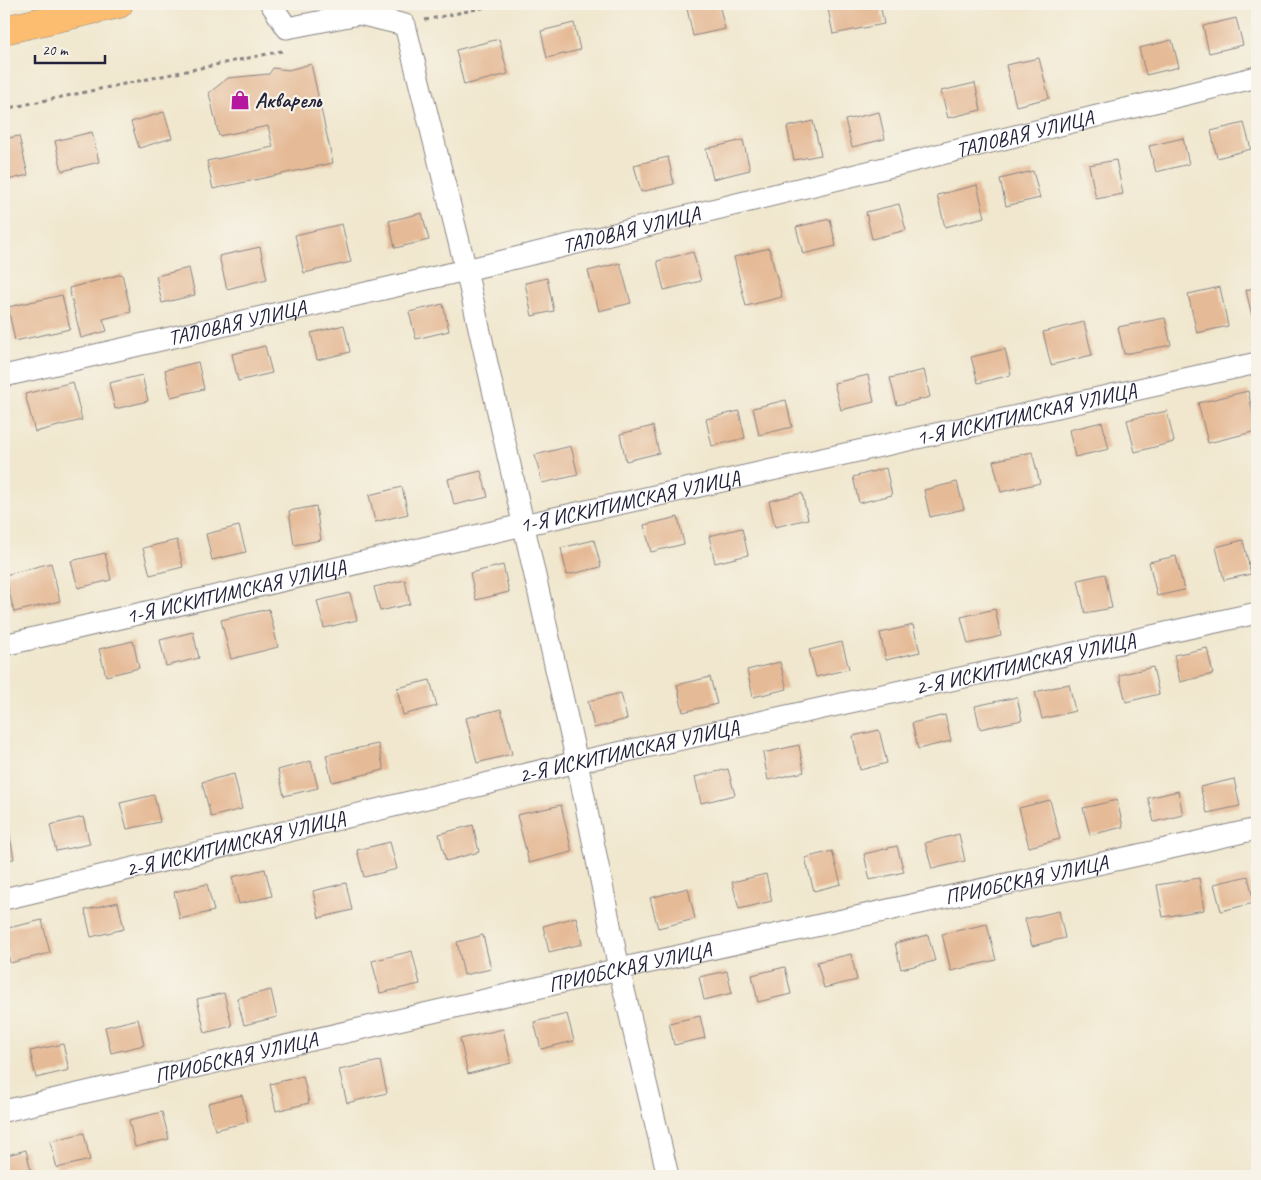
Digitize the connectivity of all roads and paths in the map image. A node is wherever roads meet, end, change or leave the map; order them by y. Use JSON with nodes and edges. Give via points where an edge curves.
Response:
{"nodes":[{"id":1,"x":119,"y":4,"type":"edge"},
{"id":2,"x":271,"y":4,"type":"edge"},
{"id":3,"x":501,"y":4,"type":"edge"},
{"id":4,"x":406,"y":25,"type":"junction"},
{"id":5,"x":4,"y":30,"type":"edge"},
{"id":6,"x":291,"y":49,"type":"dead end"},
{"id":7,"x":1257,"y":77,"type":"edge"},
{"id":8,"x":4,"y":109,"type":"edge"},
{"id":9,"x":466,"y":270,"type":"junction"},
{"id":10,"x":1257,"y":363,"type":"edge"},
{"id":11,"x":4,"y":376,"type":"edge"},
{"id":12,"x":523,"y":525,"type":"junction"},
{"id":13,"x":1257,"y":613,"type":"edge"},
{"id":14,"x":4,"y":645,"type":"edge"},
{"id":15,"x":577,"y":762,"type":"junction"},
{"id":16,"x":1257,"y":829,"type":"edge"},
{"id":17,"x":4,"y":899,"type":"edge"},
{"id":18,"x":619,"y":969,"type":"junction"},
{"id":19,"x":4,"y":1111,"type":"edge"},
{"id":20,"x":668,"y":1176,"type":"edge"}],
"edges":[{"from":1,"to":5,"type":"highway"},
{"from":2,"to":4,"type":"street","via":[[287,28],[359,14]]},
{"from":3,"to":4,"type":"path"},
{"from":4,"to":9,"type":"street"},
{"from":6,"to":8,"type":"path"},
{"from":7,"to":9,"type":"street","name":"ТАЛОВАЯ УЛИЦА"},
{"from":9,"to":11,"type":"street","name":"ТАЛОВАЯ УЛИЦА"},
{"from":9,"to":12,"type":"street"},
{"from":10,"to":12,"type":"street","name":"1-Я ИСКИТИМСКАЯ УЛИЦА"},
{"from":12,"to":14,"type":"street","name":"1-Я ИСКИТИМСКАЯ УЛИЦА"},
{"from":12,"to":15,"type":"street"},
{"from":13,"to":15,"type":"street","name":"2-Я ИСКИТИМСКАЯ УЛИЦА"},
{"from":15,"to":17,"type":"street","name":"2-Я ИСКИТИМСКАЯ УЛИЦА"},
{"from":15,"to":18,"type":"street"},
{"from":16,"to":18,"type":"street","name":"ПРИОБСКАЯ УЛИЦА"},
{"from":18,"to":19,"type":"street","name":"ПРИОБСКАЯ УЛИЦА"},
{"from":18,"to":20,"type":"street"}]}
